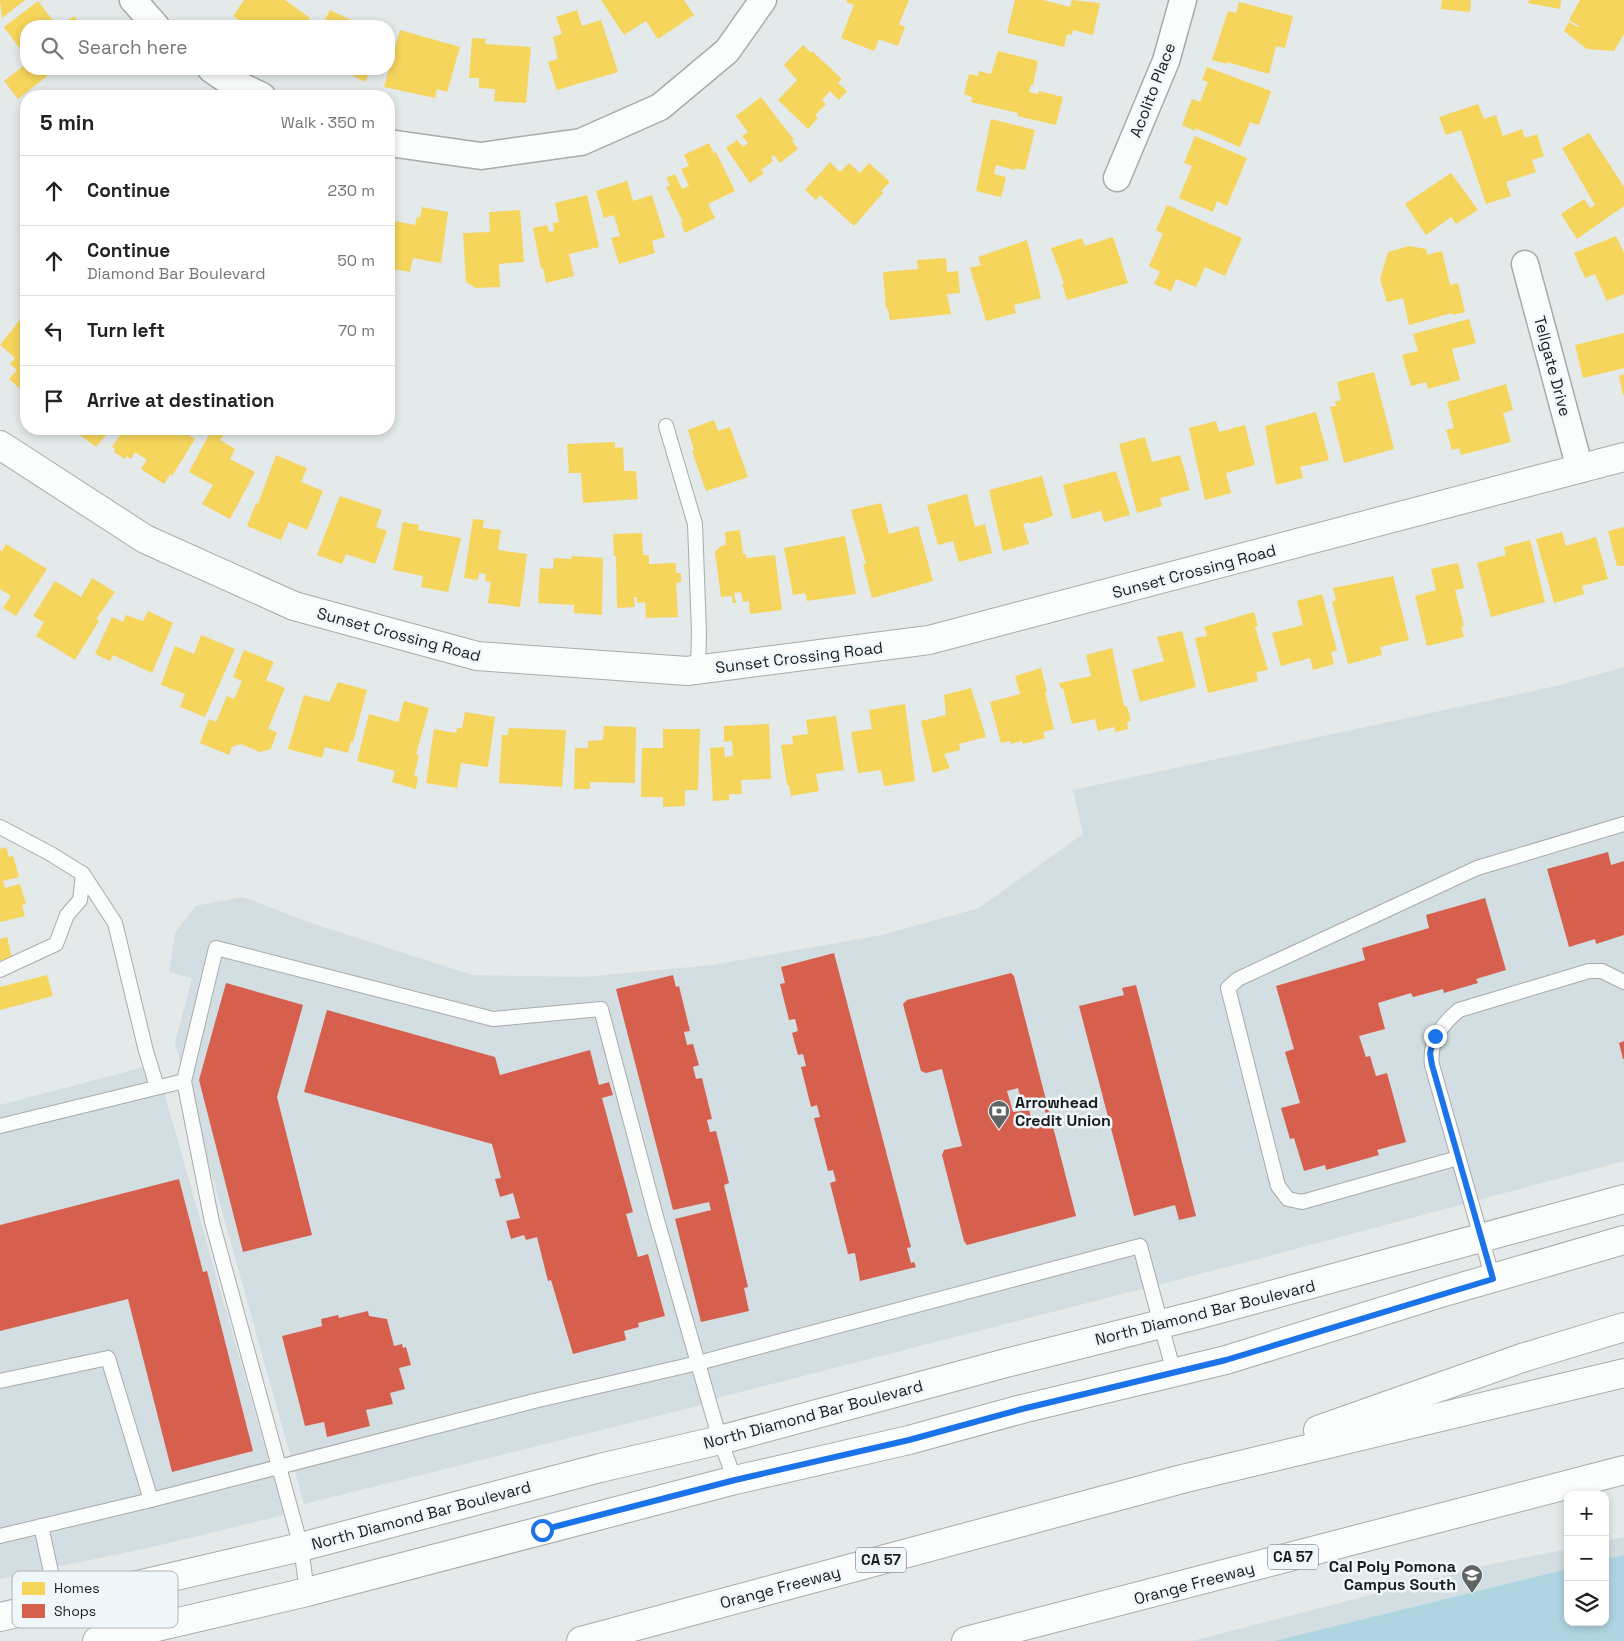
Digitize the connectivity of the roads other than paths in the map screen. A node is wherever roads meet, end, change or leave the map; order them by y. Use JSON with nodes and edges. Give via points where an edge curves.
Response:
{"nodes":[{"id":1,"x":133,"y":0,"type":"edge"},
{"id":2,"x":763,"y":0,"type":"edge"},
{"id":3,"x":1183,"y":0,"type":"edge"},
{"id":4,"x":151,"y":20,"type":"edge"},
{"id":5,"x":220,"y":75,"type":"edge"},
{"id":6,"x":249,"y":90,"type":"edge"},
{"id":7,"x":395,"y":144,"type":"edge"},
{"id":8,"x":1117,"y":178,"type":"dead end"},
{"id":9,"x":1525,"y":264,"type":"dead end"},
{"id":10,"x":666,"y":426,"type":"dead end"},
{"id":11,"x":0,"y":444,"type":"edge"},
{"id":12,"x":1624,"y":457,"type":"edge"},
{"id":13,"x":1580,"y":469,"type":"junction"},
{"id":14,"x":698,"y":670,"type":"junction"},
{"id":15,"x":1624,"y":824,"type":"edge"},
{"id":16,"x":0,"y":827,"type":"edge"},
{"id":17,"x":83,"y":874,"type":"junction"},
{"id":18,"x":0,"y":970,"type":"edge"},
{"id":19,"x":1624,"y":982,"type":"edge"},
{"id":20,"x":184,"y":1081,"type":"junction"},
{"id":21,"x":157,"y":1087,"type":"junction"},
{"id":22,"x":0,"y":1126,"type":"edge"},
{"id":23,"x":1458,"y":1158,"type":"junction"},
{"id":24,"x":1624,"y":1199,"type":"edge"},
{"id":25,"x":1481,"y":1239,"type":"junction"},
{"id":26,"x":1624,"y":1240,"type":"edge"},
{"id":27,"x":1493,"y":1279,"type":"junction"},
{"id":28,"x":1160,"y":1324,"type":"junction"},
{"id":29,"x":1624,"y":1327,"type":"edge"},
{"id":30,"x":698,"y":1363,"type":"junction"},
{"id":31,"x":1174,"y":1373,"type":"junction"},
{"id":32,"x":1624,"y":1373,"type":"edge"},
{"id":33,"x":0,"y":1381,"type":"edge"},
{"id":34,"x":720,"y":1440,"type":"junction"},
{"id":35,"x":280,"y":1467,"type":"junction"},
{"id":36,"x":1623,"y":1471,"type":"edge"},
{"id":37,"x":1182,"y":1478,"type":"junction"},
{"id":38,"x":735,"y":1480,"type":"junction"},
{"id":39,"x":151,"y":1500,"type":"junction"},
{"id":40,"x":41,"y":1526,"type":"junction"},
{"id":41,"x":0,"y":1536,"type":"edge"},
{"id":42,"x":301,"y":1547,"type":"junction"},
{"id":43,"x":51,"y":1571,"type":"edge"},
{"id":44,"x":178,"y":1576,"type":"edge"},
{"id":45,"x":307,"y":1592,"type":"junction"},
{"id":46,"x":178,"y":1622,"type":"edge"},
{"id":47,"x":153,"y":1628,"type":"edge"},
{"id":48,"x":98,"y":1641,"type":"edge"},
{"id":49,"x":581,"y":1641,"type":"edge"},
{"id":50,"x":966,"y":1641,"type":"edge"}],
"edges":[{"from":1,"to":4,"type":"street"},
{"from":2,"to":7,"type":"street","via":[[727,51],[660,107],[581,142],[481,156]]},
{"from":3,"to":8,"type":"street","name":"Acolito Place","via":[[1166,61]]},
{"from":5,"to":6,"type":"street"},
{"from":9,"to":13,"type":"street","name":"Tellgate Drive"},
{"from":10,"to":14,"type":"lane","via":[[695,524]]},
{"from":11,"to":14,"type":"main road","name":"Sunset Crossing Road","via":[[145,539],[294,606],[478,656]]},
{"from":12,"to":13,"type":"main road","name":"Sunset Crossing Road"},
{"from":13,"to":14,"type":"main road","name":"Sunset Crossing Road","via":[[929,640]]},
{"from":15,"to":23,"type":"lane","via":[[1477,868],[1238,979],[1228,988],[1278,1186],[1288,1199],[1302,1202]]},
{"from":16,"to":17,"type":"lane"},
{"from":17,"to":18,"type":"lane","via":[[80,900],[67,915],[56,944]]},
{"from":17,"to":21,"type":"lane","via":[[115,923]]},
{"from":19,"to":23,"type":"lane","via":[[1602,971],[1590,971],[1459,1010],[1446,1021],[1435,1036],[1430,1053]]},
{"from":20,"to":21,"type":"lane"},
{"from":20,"to":30,"type":"lane","via":[[216,948],[493,1019],[601,1009]]},
{"from":20,"to":35,"type":"lane","via":[[212,1222]]},
{"from":21,"to":22,"type":"lane"},
{"from":23,"to":25,"type":"lane"},
{"from":24,"to":25,"type":"main road","name":"North Diamond Bar Boulevard"},
{"from":25,"to":27,"type":"lane"},
{"from":25,"to":28,"type":"main road","name":"North Diamond Bar Boulevard"},
{"from":26,"to":27,"type":"main road"},
{"from":27,"to":31,"type":"main road"},
{"from":28,"to":30,"type":"lane","via":[[1140,1246]]},
{"from":28,"to":31,"type":"lane"},
{"from":28,"to":34,"type":"main road","name":"North Diamond Bar Boulevard"},
{"from":29,"to":37,"type":"main road","via":[[1525,1357]]},
{"from":30,"to":34,"type":"lane"},
{"from":30,"to":35,"type":"lane","via":[[534,1401]]},
{"from":31,"to":38,"type":"main road"},
{"from":32,"to":37,"type":"main road","number":"CA 57"},
{"from":33,"to":39,"type":"lane","via":[[108,1358]]},
{"from":34,"to":38,"type":"lane"},
{"from":34,"to":42,"type":"main road","name":"North Diamond Bar Boulevard","via":[[600,1468]]},
{"from":35,"to":39,"type":"lane"},
{"from":35,"to":42,"type":"lane"},
{"from":36,"to":50,"type":"main road","name":"Orange Freeway","number":"CA 57"},
{"from":37,"to":49,"type":"main road","name":"Orange Freeway","number":"CA 57"},
{"from":38,"to":45,"type":"main road"},
{"from":39,"to":40,"type":"lane"},
{"from":40,"to":41,"type":"lane"},
{"from":40,"to":43,"type":"lane"},
{"from":42,"to":44,"type":"main road","name":"North Diamond Bar Boulevard"},
{"from":42,"to":45,"type":"lane"},
{"from":45,"to":46,"type":"main road"},
{"from":47,"to":48,"type":"main road"}]}
